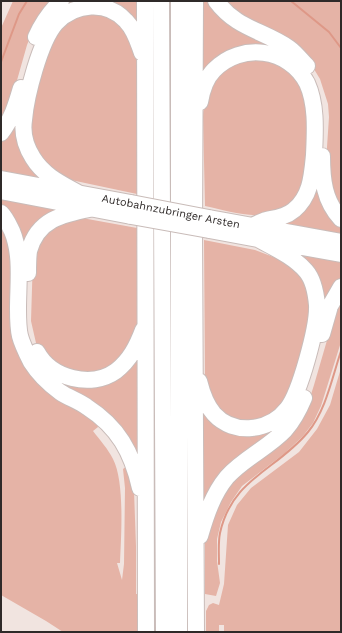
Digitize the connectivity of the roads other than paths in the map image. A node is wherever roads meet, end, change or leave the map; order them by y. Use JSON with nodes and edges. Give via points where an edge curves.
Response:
{"nodes":[{"id":1,"x":61,"y":1,"type":"edge"},
{"id":2,"x":146,"y":1,"type":"edge"},
{"id":3,"x":161,"y":1,"type":"edge"},
{"id":4,"x":179,"y":1,"type":"edge"},
{"id":5,"x":195,"y":1,"type":"edge"},
{"id":6,"x":216,"y":1,"type":"edge"},
{"id":7,"x":146,"y":64,"type":"junction"},
{"id":8,"x":194,"y":130,"type":"junction"},
{"id":9,"x":1,"y":133,"type":"edge"},
{"id":10,"x":1,"y":179,"type":"edge"},
{"id":11,"x":1,"y":191,"type":"edge"},
{"id":12,"x":80,"y":194,"type":"junction"},
{"id":13,"x":94,"y":208,"type":"junction"},
{"id":14,"x":131,"y":209,"type":"junction"},
{"id":15,"x":1,"y":213,"type":"edge"},
{"id":16,"x":341,"y":219,"type":"edge"},
{"id":17,"x":255,"y":232,"type":"junction"},
{"id":18,"x":341,"y":242,"type":"edge"},
{"id":19,"x":341,"y":254,"type":"edge"},
{"id":20,"x":341,"y":287,"type":"edge"},
{"id":21,"x":146,"y":323,"type":"junction"},
{"id":22,"x":195,"y":365,"type":"junction"},
{"id":23,"x":146,"y":510,"type":"junction"},
{"id":24,"x":196,"y":550,"type":"junction"},
{"id":25,"x":146,"y":632,"type":"edge"},
{"id":26,"x":164,"y":632,"type":"edge"},
{"id":27,"x":179,"y":632,"type":"edge"},
{"id":28,"x":196,"y":632,"type":"edge"}],
"edges":[{"from":1,"to":9,"type":"highway","via":[[41,26],[16,108]]},
{"from":2,"to":7,"type":"highway"},
{"from":3,"to":26,"type":"highway"},
{"from":4,"to":27,"type":"highway"},
{"from":5,"to":8,"type":"highway"},
{"from":6,"to":16,"type":"highway","via":[[234,20],[290,48],[313,76],[322,101],[324,189]]},
{"from":7,"to":12,"type":"highway","via":[[131,27],[120,15],[104,7],[77,9],[56,23],[44,42],[29,94],[24,120],[25,138],[32,156],[44,172]]},
{"from":7,"to":21,"type":"highway"},
{"from":8,"to":17,"type":"highway","via":[[203,88],[215,69],[230,58],[258,51],[271,54],[287,60],[306,83],[312,98],[314,114],[313,167],[308,192],[294,210],[285,216],[265,221]]},
{"from":8,"to":22,"type":"highway"},
{"from":10,"to":12,"type":"highway","name":"Autobahnzubringer Arsten"},
{"from":11,"to":13,"type":"highway","name":"Autobahnzubringer Arsten"},
{"from":12,"to":14,"type":"highway","name":"Autobahnzubringer Arsten"},
{"from":13,"to":14,"type":"highway","name":"Autobahnzubringer Arsten"},
{"from":13,"to":21,"type":"highway","via":[[64,214],[45,224],[36,235],[29,252],[27,299],[27,321],[32,342],[48,366],[60,374],[85,380],[102,378],[115,372],[136,350]]},
{"from":14,"to":17,"type":"highway","name":"Autobahnzubringer Arsten","bridge":true},
{"from":15,"to":23,"type":"highway","via":[[15,239],[19,256],[18,321],[20,336],[31,362],[46,380],[110,425],[122,440],[137,471]]},
{"from":17,"to":18,"type":"highway","name":"Autobahnzubringer Arsten"},
{"from":17,"to":19,"type":"highway","name":"Autobahnzubringer Arsten"},
{"from":17,"to":22,"type":"highway","via":[[294,260],[306,272],[314,287],[316,322],[301,380],[293,399],[287,409],[270,423],[251,428],[234,426],[221,420],[209,406]]},
{"from":20,"to":24,"type":"highway","via":[[330,306],[305,396],[293,420],[284,431],[245,460],[226,478],[209,507]]},
{"from":21,"to":23,"type":"highway"},
{"from":22,"to":24,"type":"highway"},
{"from":23,"to":25,"type":"highway"},
{"from":24,"to":28,"type":"highway"}]}
